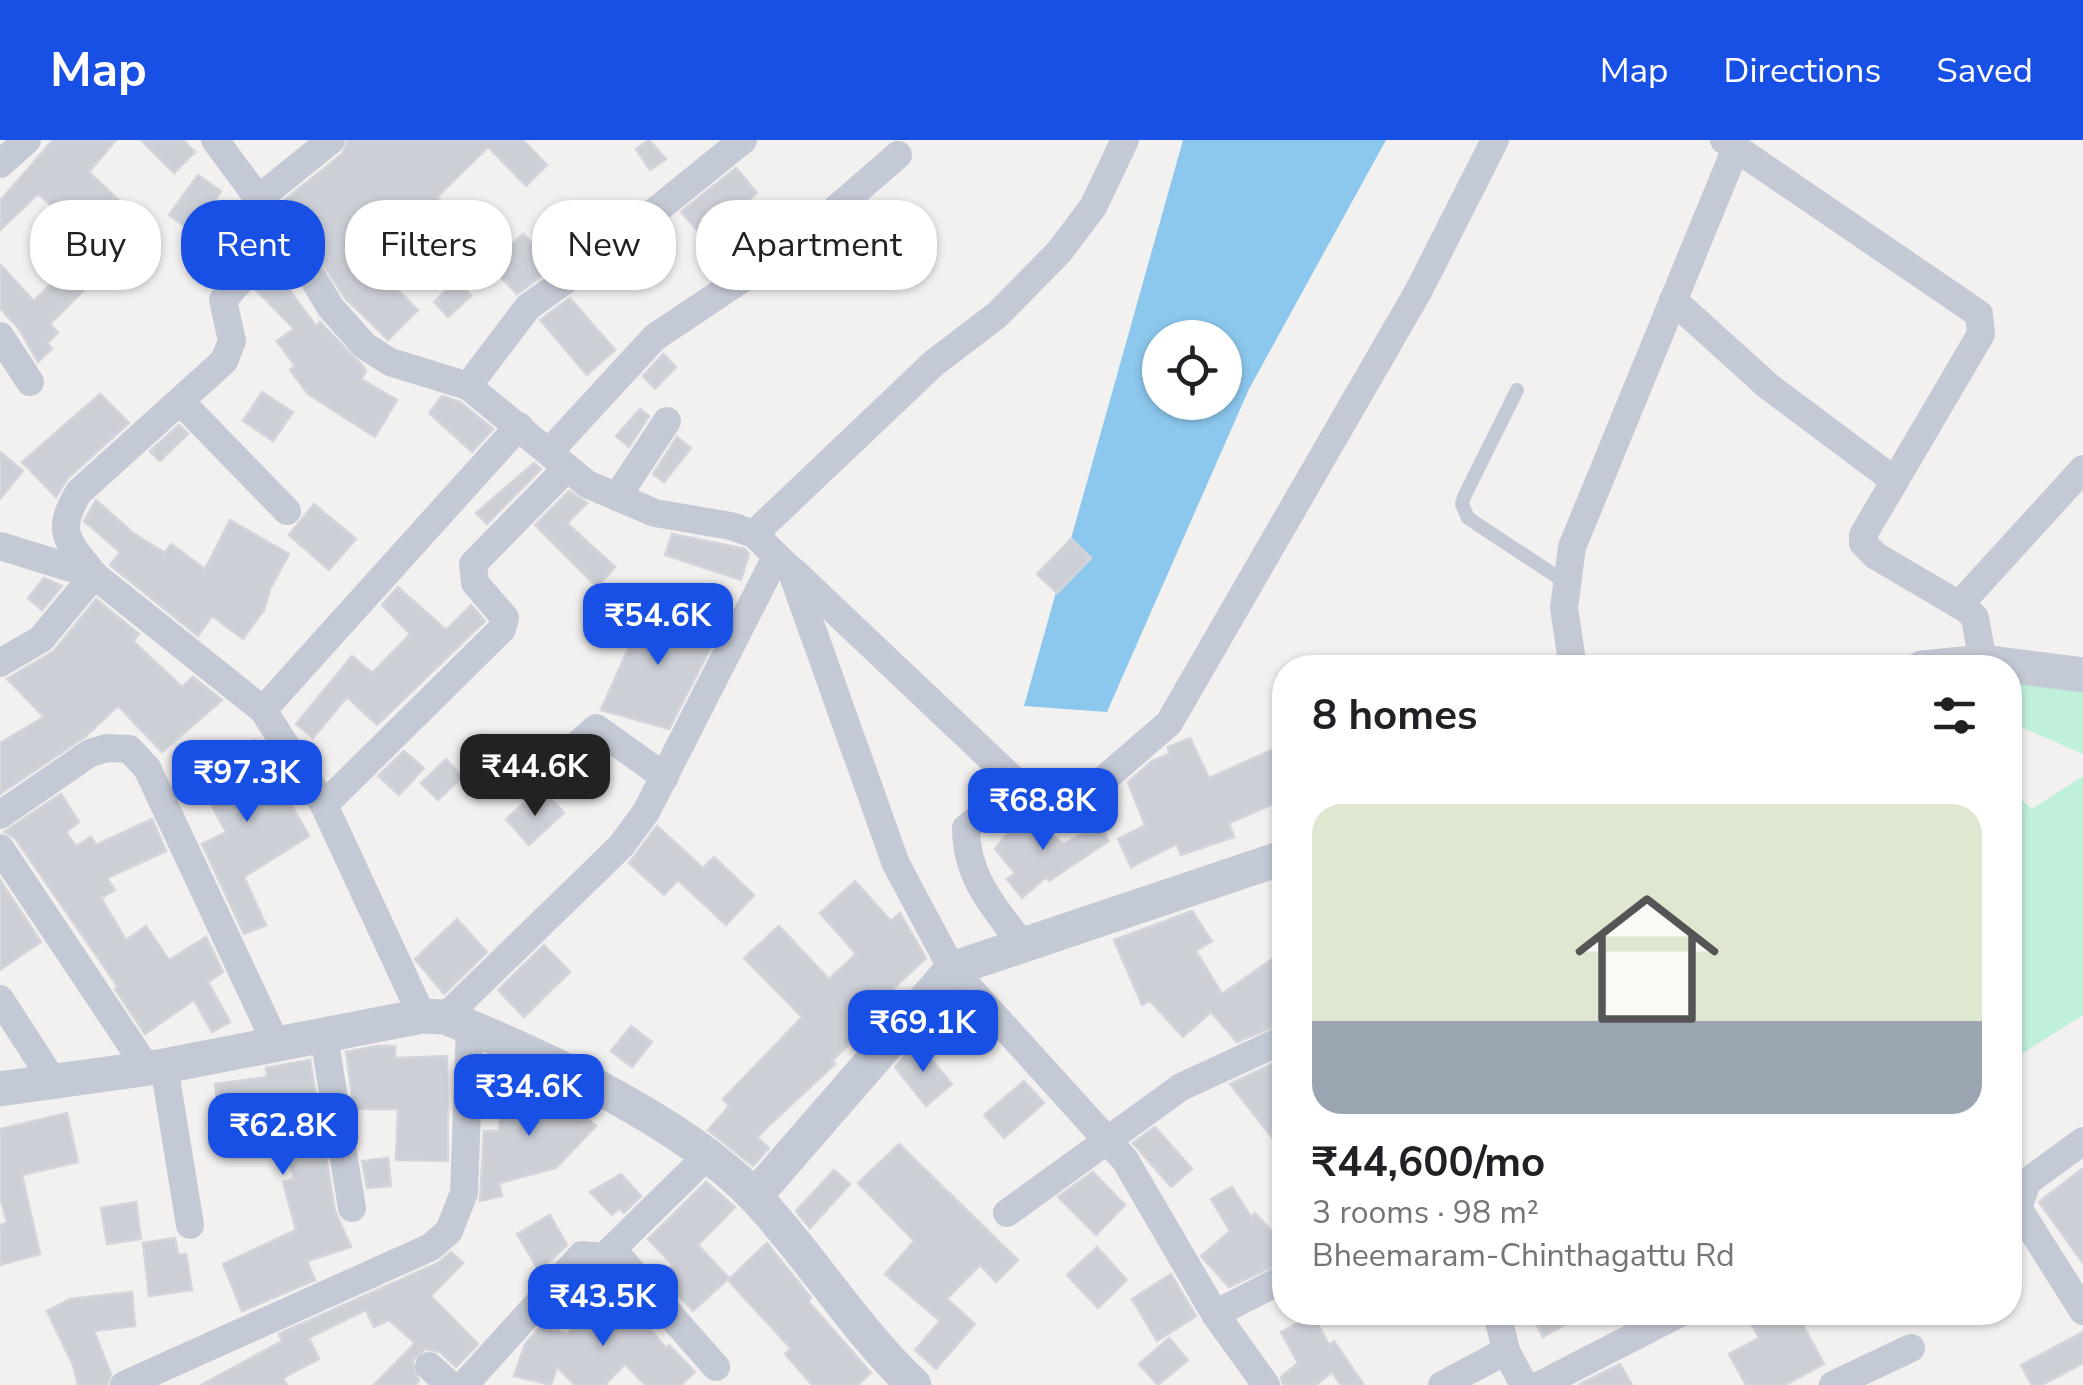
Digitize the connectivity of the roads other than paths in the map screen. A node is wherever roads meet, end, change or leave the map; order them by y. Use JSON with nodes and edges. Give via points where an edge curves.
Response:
{"nodes":[{"id":1,"x":26,"y":140,"type":"edge"},
{"id":2,"x":215,"y":140,"type":"edge"},
{"id":3,"x":331,"y":140,"type":"edge"},
{"id":4,"x":743,"y":140,"type":"edge"},
{"id":5,"x":1126,"y":140,"type":"edge"},
{"id":6,"x":1495,"y":140,"type":"edge"},
{"id":7,"x":1730,"y":144,"type":"edge"},
{"id":8,"x":898,"y":155,"type":"dead end"},
{"id":9,"x":0,"y":164,"type":"edge"},
{"id":10,"x":258,"y":199,"type":"joint"},
{"id":11,"x":232,"y":290,"type":"edge"},
{"id":12,"x":320,"y":290,"type":"edge"},
{"id":13,"x":1673,"y":300,"type":"junction"},
{"id":14,"x":0,"y":336,"type":"edge"},
{"id":15,"x":30,"y":382,"type":"dead end"},
{"id":16,"x":468,"y":386,"type":"junction"},
{"id":17,"x":1517,"y":390,"type":"dead end"},
{"id":18,"x":180,"y":401,"type":"junction"},
{"id":19,"x":667,"y":421,"type":"dead end"},
{"id":20,"x":519,"y":426,"type":"junction"},
{"id":21,"x":558,"y":460,"type":"junction"},
{"id":22,"x":2083,"y":469,"type":"edge"},
{"id":23,"x":1895,"y":480,"type":"junction"},
{"id":24,"x":617,"y":497,"type":"junction"},
{"id":25,"x":287,"y":511,"type":"dead end"},
{"id":26,"x":754,"y":534,"type":"junction"},
{"id":27,"x":0,"y":546,"type":"edge"},
{"id":28,"x":784,"y":563,"type":"junction"},
{"id":29,"x":94,"y":575,"type":"junction"},
{"id":30,"x":1564,"y":582,"type":"junction"},
{"id":31,"x":1959,"y":604,"type":"junction"},
{"id":32,"x":1572,"y":655,"type":"edge"},
{"id":33,"x":1982,"y":655,"type":"edge"},
{"id":34,"x":0,"y":663,"type":"edge"},
{"id":35,"x":2022,"y":667,"type":"edge"},
{"id":36,"x":2083,"y":674,"type":"edge"},
{"id":37,"x":263,"y":710,"type":"junction"},
{"id":38,"x":665,"y":776,"type":"junction"},
{"id":39,"x":1019,"y":785,"type":"junction"},
{"id":40,"x":530,"y":788,"type":"dead end"},
{"id":41,"x":324,"y":805,"type":"junction"},
{"id":42,"x":0,"y":816,"type":"edge"},
{"id":43,"x":0,"y":848,"type":"edge"},
{"id":44,"x":1272,"y":861,"type":"edge"},
{"id":45,"x":1023,"y":945,"type":"junction"},
{"id":46,"x":952,"y":968,"type":"junction"},
{"id":47,"x":0,"y":998,"type":"edge"},
{"id":48,"x":446,"y":1020,"type":"junction"},
{"id":49,"x":324,"y":1036,"type":"junction"},
{"id":50,"x":1272,"y":1045,"type":"edge"},
{"id":51,"x":277,"y":1046,"type":"junction"},
{"id":52,"x":155,"y":1067,"type":"junction"},
{"id":53,"x":53,"y":1081,"type":"junction"},
{"id":54,"x":0,"y":1088,"type":"edge"},
{"id":55,"x":1108,"y":1140,"type":"junction"},
{"id":56,"x":2083,"y":1141,"type":"edge"},
{"id":57,"x":708,"y":1155,"type":"junction"},
{"id":58,"x":755,"y":1196,"type":"junction"},
{"id":59,"x":2022,"y":1196,"type":"edge"},
{"id":60,"x":352,"y":1208,"type":"dead end"},
{"id":61,"x":1007,"y":1213,"type":"dead end"},
{"id":62,"x":2022,"y":1214,"type":"edge"},
{"id":63,"x":190,"y":1225,"type":"dead end"},
{"id":64,"x":612,"y":1249,"type":"junction"},
{"id":65,"x":1272,"y":1285,"type":"edge"},
{"id":66,"x":2083,"y":1311,"type":"edge"},
{"id":67,"x":1215,"y":1314,"type":"junction"},
{"id":68,"x":1503,"y":1325,"type":"edge"},
{"id":69,"x":1657,"y":1325,"type":"edge"},
{"id":70,"x":1911,"y":1348,"type":"dead end"},
{"id":71,"x":1506,"y":1352,"type":"junction"},
{"id":72,"x":716,"y":1367,"type":"dead end"},
{"id":73,"x":899,"y":1380,"type":"edge"},
{"id":74,"x":124,"y":1385,"type":"edge"},
{"id":75,"x":464,"y":1385,"type":"edge"},
{"id":76,"x":1266,"y":1385,"type":"edge"},
{"id":77,"x":1442,"y":1385,"type":"edge"},
{"id":78,"x":1524,"y":1385,"type":"edge"},
{"id":79,"x":1540,"y":1385,"type":"edge"},
{"id":80,"x":1833,"y":1385,"type":"edge"}],
"edges":[{"from":1,"to":9,"type":"street"},
{"from":2,"to":10,"type":"street"},
{"from":3,"to":10,"type":"street"},
{"from":4,"to":16,"type":"street","via":[[528,307]]},
{"from":5,"to":26,"type":"street","via":[[1092,207],[1059,252]]},
{"from":6,"to":39,"type":"street","via":[[1419,290],[1169,723],[1072,799]]},
{"from":7,"to":13,"type":"street"},
{"from":7,"to":23,"type":"street","via":[[1979,314],[1981,334]]},
{"from":8,"to":21,"type":"street","via":[[800,240],[655,337]]},
{"from":11,"to":18,"type":"street","via":[[223,300],[232,340],[224,361]]},
{"from":12,"to":16,"type":"street","via":[[365,346],[390,362]]},
{"from":13,"to":23,"type":"street","via":[[1757,377]]},
{"from":13,"to":30,"type":"street","via":[[1572,547]]},
{"from":14,"to":15,"type":"street"},
{"from":16,"to":20,"type":"street"},
{"from":17,"to":30,"type":"lane","via":[[1463,511]]},
{"from":18,"to":25,"type":"street"},
{"from":18,"to":29,"type":"street","via":[[79,492],[65,516],[65,537]]},
{"from":19,"to":24,"type":"street"},
{"from":20,"to":21,"type":"street"},
{"from":20,"to":37,"type":"street"},
{"from":21,"to":24,"type":"street"},
{"from":21,"to":41,"type":"street","via":[[473,564],[475,583],[505,618],[502,629]]},
{"from":22,"to":31,"type":"street"},
{"from":23,"to":31,"type":"street","via":[[1863,543]]},
{"from":24,"to":26,"type":"street","via":[[655,513]]},
{"from":26,"to":28,"type":"street"},
{"from":27,"to":29,"type":"street"},
{"from":28,"to":38,"type":"street"},
{"from":28,"to":39,"type":"street"},
{"from":28,"to":46,"type":"street","via":[[896,864]]},
{"from":29,"to":34,"type":"street","via":[[41,638]]},
{"from":29,"to":37,"type":"street"},
{"from":30,"to":32,"type":"street"},
{"from":31,"to":33,"type":"street","via":[[1974,618]]},
{"from":35,"to":36,"type":"street"},
{"from":37,"to":41,"type":"street"},
{"from":38,"to":40,"type":"street","via":[[596,728]]},
{"from":38,"to":48,"type":"street","via":[[621,846]]},
{"from":39,"to":45,"type":"street","via":[[966,828],[966,857],[986,898]]},
{"from":41,"to":48,"type":"street"},
{"from":42,"to":51,"type":"street","via":[[90,753],[129,750],[147,768]]},
{"from":43,"to":52,"type":"street"},
{"from":44,"to":45,"type":"street"},
{"from":45,"to":46,"type":"street"},
{"from":46,"to":55,"type":"street"},
{"from":46,"to":58,"type":"street"},
{"from":47,"to":53,"type":"street"},
{"from":48,"to":49,"type":"street"},
{"from":48,"to":57,"type":"street","via":[[614,1099]]},
{"from":48,"to":74,"type":"street","via":[[464,1193],[449,1231],[431,1247]]},
{"from":49,"to":51,"type":"street"},
{"from":49,"to":60,"type":"street"},
{"from":50,"to":55,"type":"street","via":[[1181,1087]]},
{"from":51,"to":52,"type":"street"},
{"from":52,"to":53,"type":"street"},
{"from":52,"to":63,"type":"street"},
{"from":53,"to":54,"type":"street"},
{"from":55,"to":61,"type":"street"},
{"from":55,"to":67,"type":"street"},
{"from":56,"to":59,"type":"street","via":[[2027,1182]]},
{"from":57,"to":58,"type":"street"},
{"from":57,"to":64,"type":"street"},
{"from":58,"to":73,"type":"street"},
{"from":62,"to":66,"type":"street"},
{"from":64,"to":72,"type":"street"},
{"from":64,"to":75,"type":"street","via":[[604,1256],[582,1255]]},
{"from":65,"to":67,"type":"street"},
{"from":67,"to":76,"type":"street"},
{"from":68,"to":71,"type":"street"},
{"from":69,"to":79,"type":"street"},
{"from":70,"to":80,"type":"street"},
{"from":71,"to":77,"type":"street"},
{"from":71,"to":78,"type":"street"}]}
